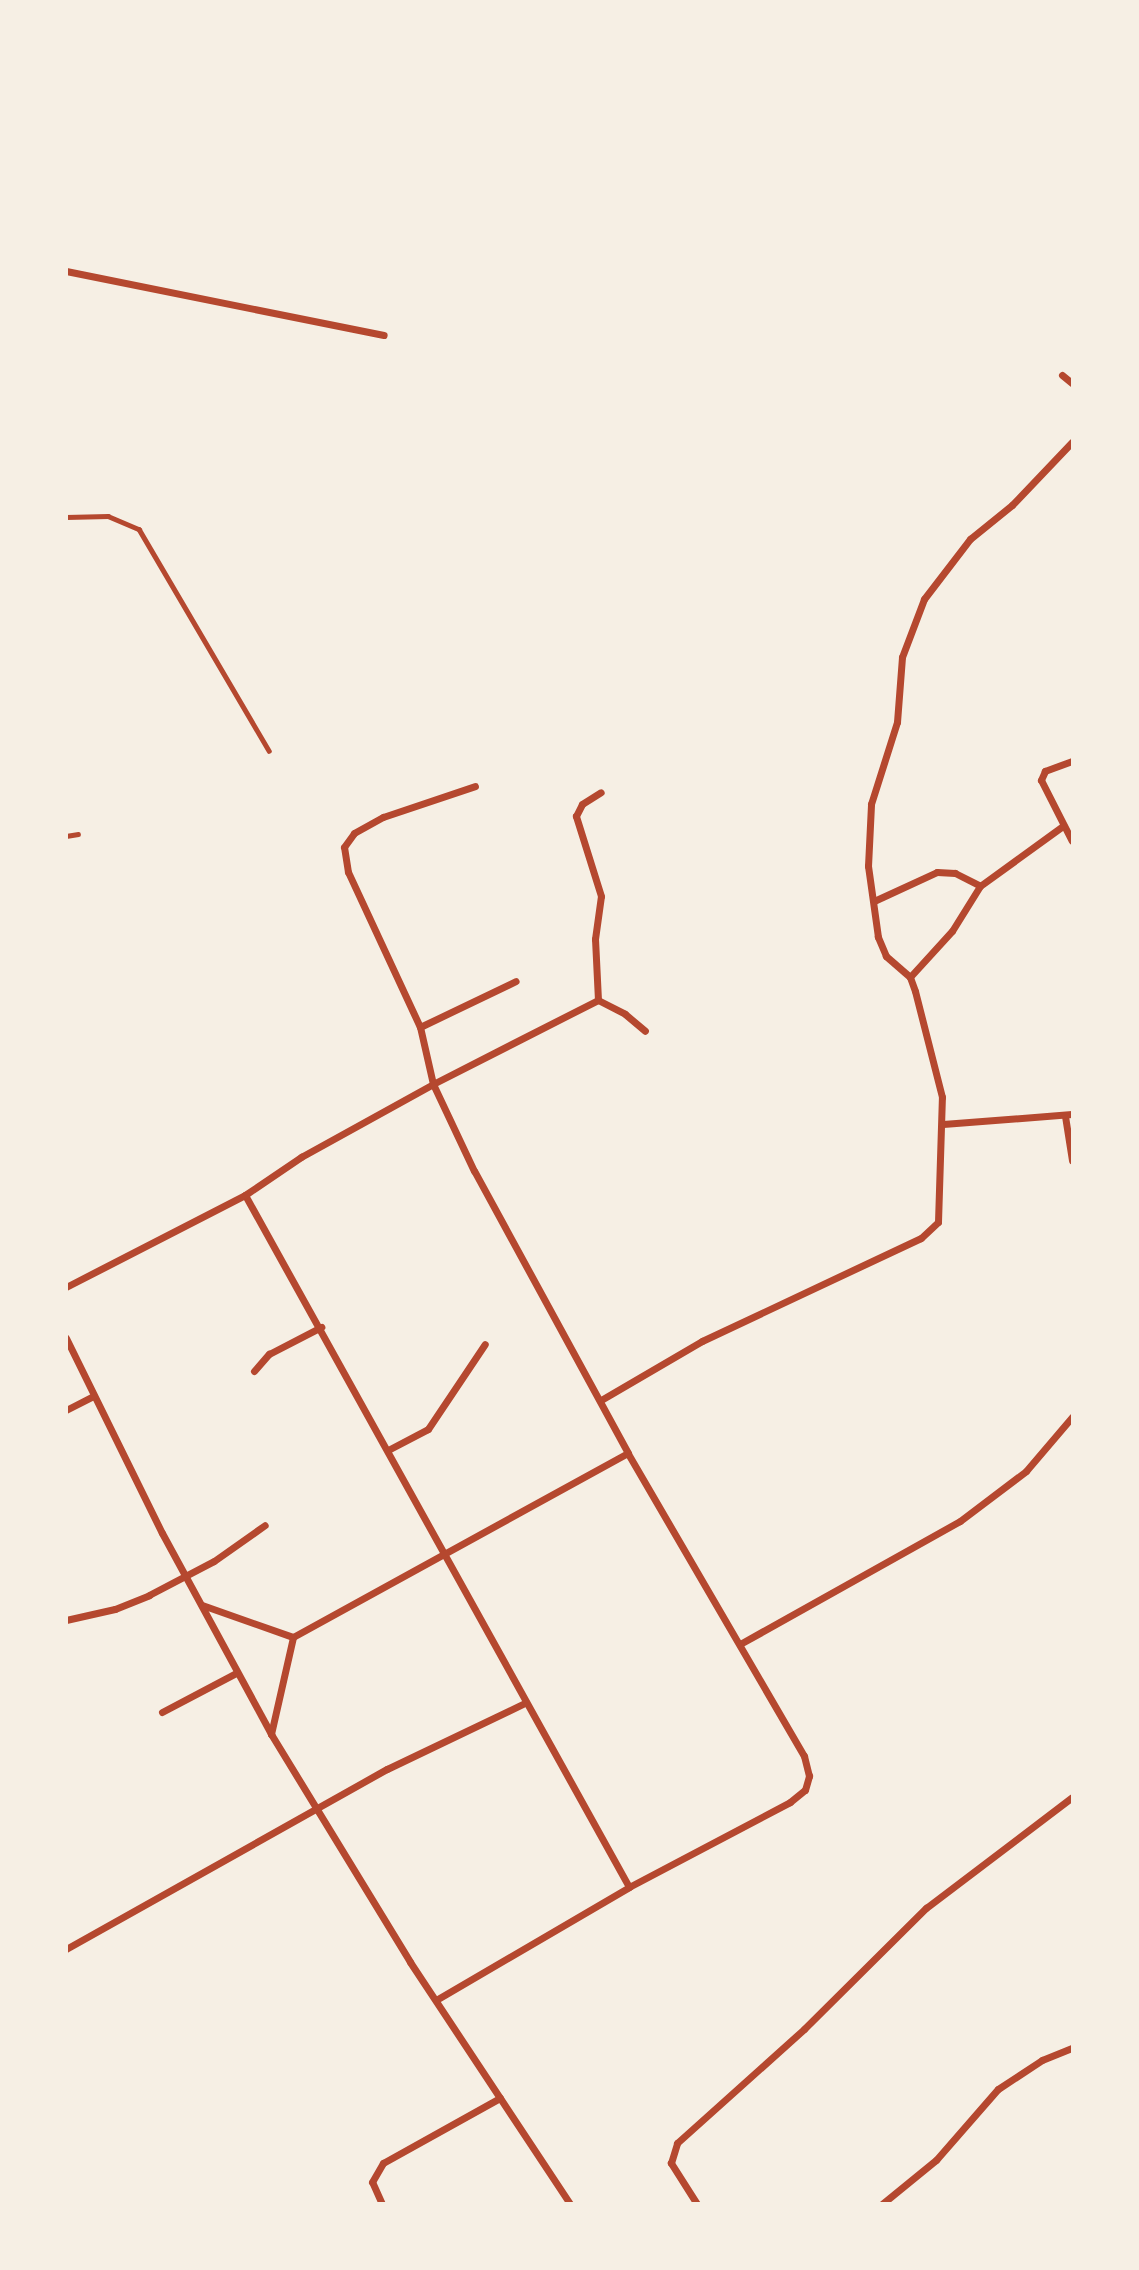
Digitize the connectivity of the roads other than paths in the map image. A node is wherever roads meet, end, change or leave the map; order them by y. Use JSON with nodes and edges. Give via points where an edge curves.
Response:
{"nodes":[{"id":1,"x":66,"y":271,"type":"edge"},
{"id":2,"x":384,"y":335,"type":"dead end"},
{"id":3,"x":1062,"y":374,"type":"dead end"},
{"id":4,"x":1073,"y":383,"type":"edge"},
{"id":5,"x":1073,"y":442,"type":"edge"},
{"id":6,"x":66,"y":517,"type":"edge"},
{"id":7,"x":268,"y":751,"type":"dead end"},
{"id":8,"x":1073,"y":761,"type":"edge"},
{"id":9,"x":475,"y":786,"type":"dead end"},
{"id":10,"x":601,"y":792,"type":"dead end"},
{"id":11,"x":1063,"y":826,"type":"junction"},
{"id":12,"x":78,"y":834,"type":"dead end"},
{"id":13,"x":66,"y":836,"type":"edge"},
{"id":14,"x":1073,"y":841,"type":"edge"},
{"id":15,"x":980,"y":886,"type":"junction"},
{"id":16,"x":874,"y":901,"type":"junction"},
{"id":17,"x":910,"y":977,"type":"junction"},
{"id":18,"x":516,"y":981,"type":"dead end"},
{"id":19,"x":598,"y":1000,"type":"junction"},
{"id":20,"x":420,"y":1027,"type":"junction"},
{"id":21,"x":645,"y":1031,"type":"dead end"},
{"id":22,"x":433,"y":1084,"type":"junction"},
{"id":23,"x":1069,"y":1115,"type":"edge"},
{"id":24,"x":943,"y":1125,"type":"junction"},
{"id":25,"x":1073,"y":1160,"type":"edge"},
{"id":26,"x":245,"y":1195,"type":"junction"},
{"id":27,"x":66,"y":1287,"type":"edge"},
{"id":28,"x":321,"y":1327,"type":"junction"},
{"id":29,"x":66,"y":1338,"type":"edge"},
{"id":30,"x":485,"y":1344,"type":"dead end"},
{"id":31,"x":254,"y":1371,"type":"dead end"},
{"id":32,"x":94,"y":1396,"type":"junction"},
{"id":33,"x":601,"y":1399,"type":"junction"},
{"id":34,"x":66,"y":1410,"type":"edge"},
{"id":35,"x":1073,"y":1417,"type":"edge"},
{"id":36,"x":388,"y":1450,"type":"junction"},
{"id":37,"x":628,"y":1453,"type":"junction"},
{"id":38,"x":265,"y":1525,"type":"dead end"},
{"id":39,"x":443,"y":1557,"type":"junction"},
{"id":40,"x":186,"y":1577,"type":"junction"},
{"id":41,"x":202,"y":1605,"type":"junction"},
{"id":42,"x":66,"y":1620,"type":"edge"},
{"id":43,"x":293,"y":1637,"type":"junction"},
{"id":44,"x":740,"y":1644,"type":"junction"},
{"id":45,"x":236,"y":1673,"type":"junction"},
{"id":46,"x":526,"y":1703,"type":"junction"},
{"id":47,"x":162,"y":1712,"type":"dead end"},
{"id":48,"x":271,"y":1734,"type":"junction"},
{"id":49,"x":1073,"y":1797,"type":"edge"},
{"id":50,"x":316,"y":1808,"type":"junction"},
{"id":51,"x":629,"y":1887,"type":"junction"},
{"id":52,"x":66,"y":1949,"type":"edge"},
{"id":53,"x":436,"y":2000,"type":"junction"},
{"id":54,"x":1073,"y":2048,"type":"edge"},
{"id":55,"x":500,"y":2098,"type":"junction"},
{"id":56,"x":382,"y":2203,"type":"edge"},
{"id":57,"x":570,"y":2203,"type":"edge"},
{"id":58,"x":698,"y":2203,"type":"edge"},
{"id":59,"x":882,"y":2203,"type":"edge"}],
"edges":[{"from":1,"to":2,"type":"street"},
{"from":3,"to":4,"type":"street"},
{"from":5,"to":16,"type":"street","via":[[1012,505],[970,539],[937,579],[915,619],[902,657],[897,722],[871,804],[867,836]]},
{"from":6,"to":7,"type":"lane","via":[[108,516],[139,529]]},
{"from":8,"to":11,"type":"street","via":[[1041,776]]},
{"from":9,"to":20,"type":"street","via":[[383,817],[354,832],[344,847],[348,872]]},
{"from":10,"to":19,"type":"street","via":[[582,804],[576,816],[601,896],[595,939]]},
{"from":11,"to":14,"type":"street"},
{"from":11,"to":15,"type":"street"},
{"from":12,"to":13,"type":"lane"},
{"from":15,"to":16,"type":"street","via":[[955,873],[937,872]]},
{"from":15,"to":17,"type":"street","via":[[953,931]]},
{"from":16,"to":17,"type":"street","via":[[884,951]]},
{"from":17,"to":24,"type":"street","via":[[935,1061]]},
{"from":18,"to":20,"type":"street"},
{"from":19,"to":21,"type":"street"},
{"from":19,"to":22,"type":"street"},
{"from":20,"to":22,"type":"street"},
{"from":22,"to":26,"type":"street","via":[[301,1157]]},
{"from":22,"to":33,"type":"street","via":[[474,1171]]},
{"from":23,"to":24,"type":"street"},
{"from":23,"to":25,"type":"street"},
{"from":24,"to":33,"type":"street","via":[[940,1216],[929,1233],[702,1341]]},
{"from":26,"to":27,"type":"street"},
{"from":26,"to":28,"type":"street"},
{"from":28,"to":31,"type":"street","via":[[269,1354]]},
{"from":28,"to":36,"type":"street"},
{"from":29,"to":32,"type":"street"},
{"from":30,"to":36,"type":"street","via":[[428,1429]]},
{"from":32,"to":34,"type":"street"},
{"from":32,"to":40,"type":"street"},
{"from":33,"to":37,"type":"street"},
{"from":35,"to":44,"type":"street","via":[[1026,1471],[960,1521]]},
{"from":36,"to":39,"type":"street"},
{"from":37,"to":39,"type":"street"},
{"from":37,"to":44,"type":"street"},
{"from":38,"to":40,"type":"street"},
{"from":39,"to":43,"type":"street"},
{"from":39,"to":46,"type":"street"},
{"from":40,"to":41,"type":"street"},
{"from":40,"to":42,"type":"street","via":[[134,1602]]},
{"from":41,"to":43,"type":"street"},
{"from":41,"to":45,"type":"street"},
{"from":43,"to":48,"type":"street"},
{"from":44,"to":51,"type":"street","via":[[804,1756],[808,1783],[790,1802]]},
{"from":45,"to":47,"type":"street"},
{"from":45,"to":48,"type":"street"},
{"from":46,"to":50,"type":"street","via":[[429,1747]]},
{"from":46,"to":51,"type":"street"},
{"from":48,"to":50,"type":"street"},
{"from":49,"to":58,"type":"street","via":[[926,1908],[804,2029],[677,2144],[671,2163]]},
{"from":50,"to":52,"type":"street"},
{"from":50,"to":53,"type":"street"},
{"from":51,"to":53,"type":"street"},
{"from":53,"to":55,"type":"street"},
{"from":54,"to":59,"type":"street","via":[[1042,2060],[998,2089],[936,2160]]},
{"from":55,"to":56,"type":"street","via":[[383,2163],[372,2182]]},
{"from":55,"to":57,"type":"street"}]}
